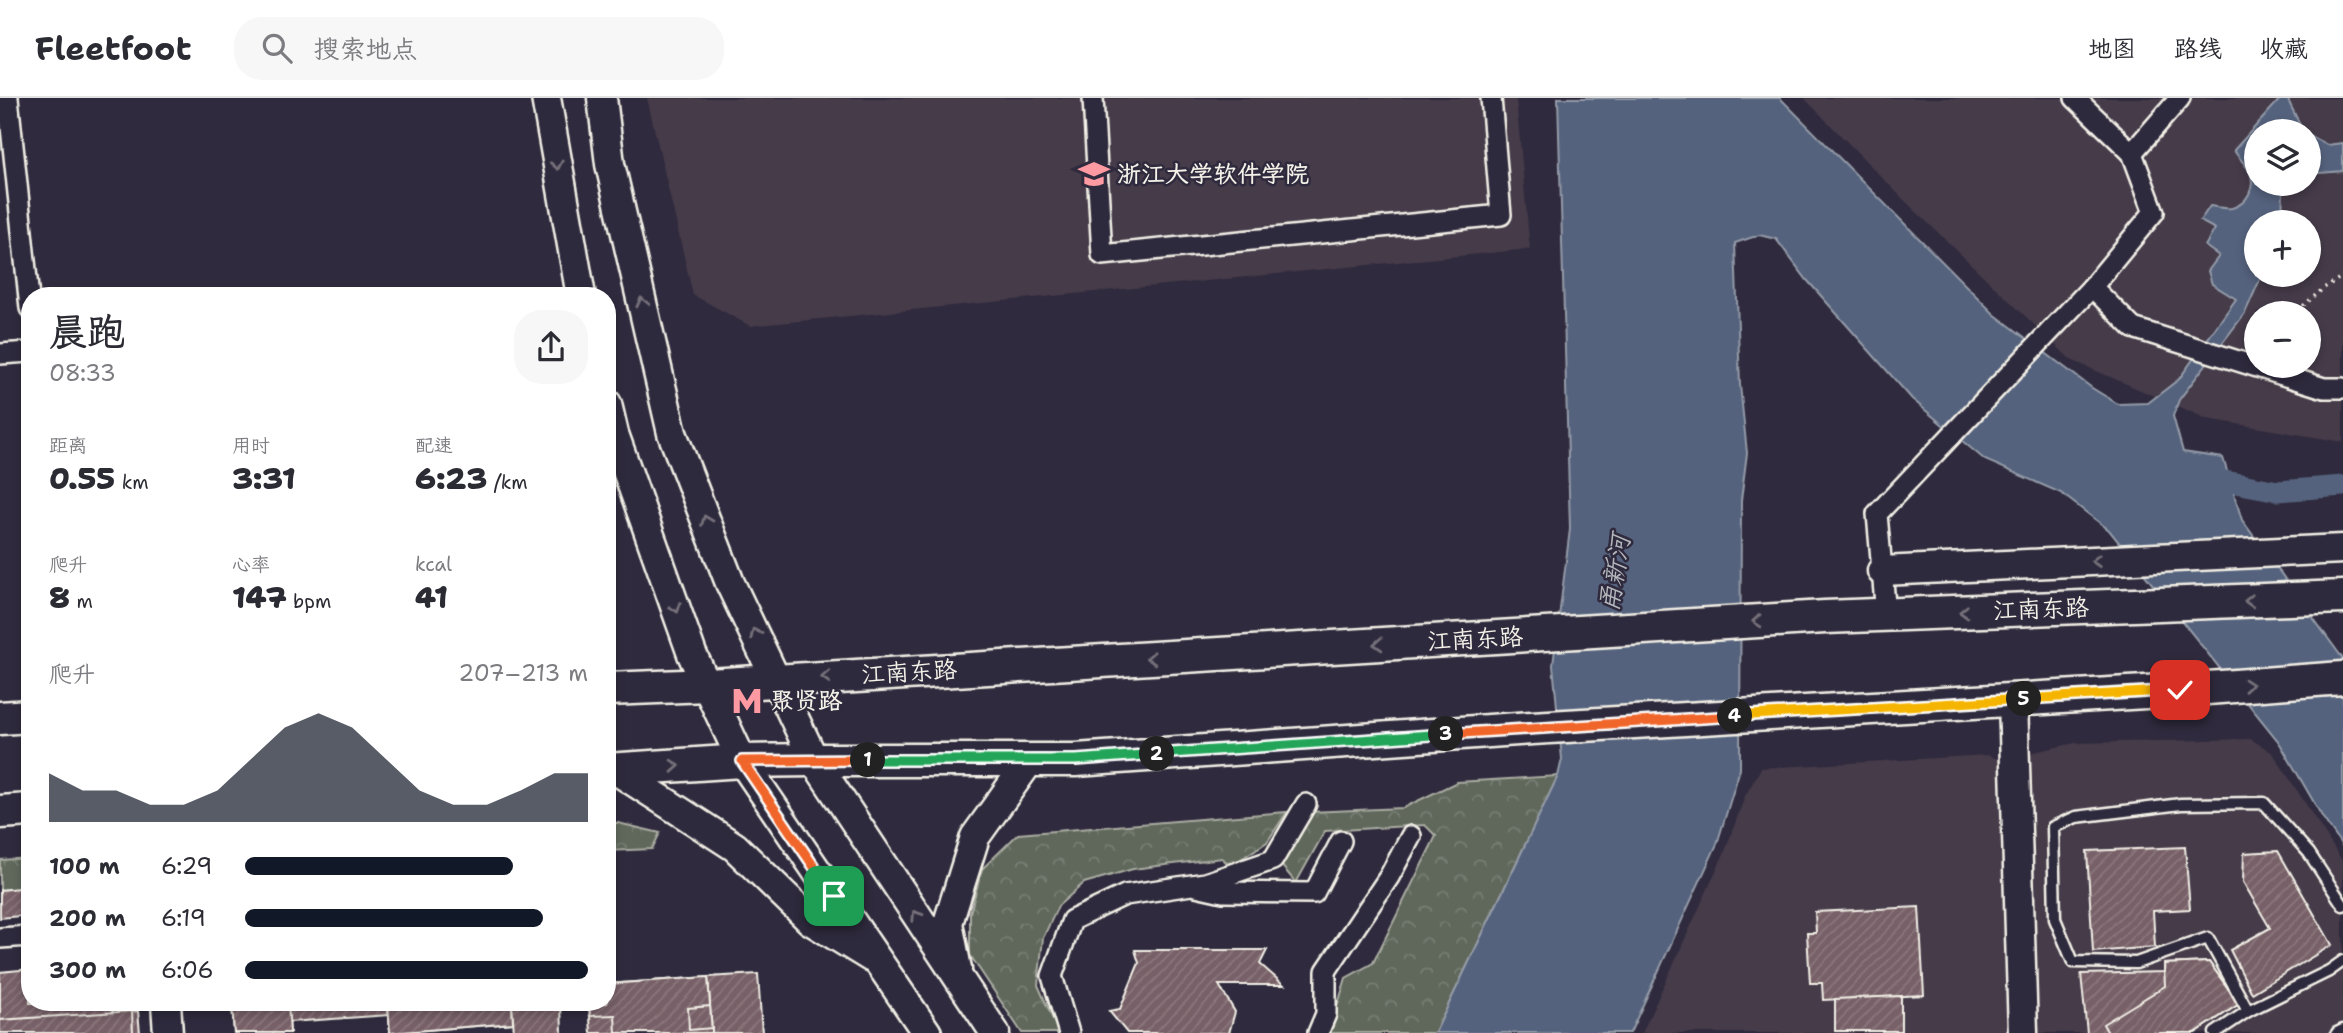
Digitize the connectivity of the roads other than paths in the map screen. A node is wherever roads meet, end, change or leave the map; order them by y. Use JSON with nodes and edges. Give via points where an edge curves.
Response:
{"nodes":[{"id":1,"x":8,"y":98,"type":"edge"},
{"id":2,"x":546,"y":98,"type":"edge"},
{"id":3,"x":602,"y":98,"type":"edge"},
{"id":4,"x":1093,"y":98,"type":"edge"},
{"id":5,"x":1491,"y":98,"type":"edge"},
{"id":6,"x":2075,"y":98,"type":"edge"},
{"id":7,"x":2180,"y":98,"type":"edge"},
{"id":8,"x":2132,"y":153,"type":"junction"},
{"id":9,"x":28,"y":287,"type":"edge"},
{"id":10,"x":580,"y":287,"type":"edge"},
{"id":11,"x":2092,"y":287,"type":"junction"},
{"id":12,"x":21,"y":353,"type":"edge"},
{"id":13,"x":0,"y":354,"type":"edge"},
{"id":14,"x":2343,"y":388,"type":"edge"},
{"id":15,"x":616,"y":440,"type":"edge"},
{"id":16,"x":2343,"y":549,"type":"edge"},
{"id":17,"x":1882,"y":571,"type":"junction"},
{"id":18,"x":2330,"y":598,"type":"edge"},
{"id":19,"x":1886,"y":615,"type":"junction"},
{"id":20,"x":2343,"y":678,"type":"edge"},
{"id":21,"x":778,"y":680,"type":"junction"},
{"id":22,"x":708,"y":685,"type":"junction"},
{"id":23,"x":616,"y":689,"type":"edge"},
{"id":24,"x":2013,"y":699,"type":"junction"},
{"id":25,"x":21,"y":717,"type":"edge"},
{"id":26,"x":0,"y":718,"type":"edge"},
{"id":27,"x":814,"y":760,"type":"junction"},
{"id":28,"x":1030,"y":760,"type":"junction"},
{"id":29,"x":742,"y":761,"type":"junction"},
{"id":30,"x":616,"y":770,"type":"edge"},
{"id":31,"x":616,"y":773,"type":"edge"},
{"id":32,"x":1307,"y":804,"type":"dead end"},
{"id":33,"x":21,"y":811,"type":"edge"},
{"id":34,"x":0,"y":812,"type":"edge"},
{"id":35,"x":1411,"y":836,"type":"dead end"},
{"id":36,"x":1341,"y":841,"type":"dead end"},
{"id":37,"x":1191,"y":885,"type":"junction"},
{"id":38,"x":2343,"y":905,"type":"edge"},
{"id":39,"x":21,"y":937,"type":"edge"},
{"id":40,"x":0,"y":938,"type":"edge"},
{"id":41,"x":2343,"y":961,"type":"edge"},
{"id":42,"x":880,"y":963,"type":"junction"},
{"id":43,"x":959,"y":981,"type":"junction"},
{"id":44,"x":167,"y":1011,"type":"edge"},
{"id":45,"x":177,"y":1011,"type":"edge"},
{"id":46,"x":2248,"y":1011,"type":"junction"},
{"id":47,"x":2343,"y":1030,"type":"edge"},
{"id":48,"x":168,"y":1033,"type":"edge"},
{"id":49,"x":178,"y":1033,"type":"edge"},
{"id":50,"x":927,"y":1033,"type":"edge"},
{"id":51,"x":995,"y":1033,"type":"edge"},
{"id":52,"x":1069,"y":1033,"type":"edge"},
{"id":53,"x":1318,"y":1033,"type":"edge"},
{"id":54,"x":2023,"y":1033,"type":"edge"},
{"id":55,"x":2215,"y":1033,"type":"edge"},
{"id":56,"x":2337,"y":1033,"type":"edge"}],
"edges":[{"from":1,"to":9,"type":"street"},
{"from":2,"to":10,"type":"main road","one_way":true},
{"from":21,"to":3,"type":"main road","one_way":true,"via":[[730,583],[672,433],[610,164]]},
{"from":4,"to":5,"type":"street","via":[[1102,255],[1501,215]]},
{"from":6,"to":8,"type":"street"},
{"from":7,"to":8,"type":"street"},
{"from":8,"to":11,"type":"street","via":[[2154,212]]},
{"from":11,"to":14,"type":"street","via":[[2133,328],[2324,388]]},
{"from":11,"to":17,"type":"street","via":[[1877,513]]},
{"from":12,"to":13,"type":"street"},
{"from":15,"to":22,"type":"main road","one_way":true,"via":[[692,654]]},
{"from":16,"to":17,"type":"main road","one_way":true},
{"from":17,"to":19,"type":"street"},
{"from":18,"to":19,"type":"main road","name":"江南东路","one_way":true},
{"from":19,"to":21,"type":"main road","name":"江南东路","one_way":true},
{"from":24,"to":20,"type":"main road","one_way":true},
{"from":21,"to":22,"type":"main road","name":"江南东路"},
{"from":21,"to":27,"type":"main road"},
{"from":22,"to":23,"type":"main road","name":"江南东路"},
{"from":22,"to":29,"type":"main road"},
{"from":24,"to":28,"type":"main road"},
{"from":24,"to":54,"type":"main road"},
{"from":25,"to":26,"type":"main road"},
{"from":27,"to":28,"type":"main road"},
{"from":27,"to":29,"type":"main road"},
{"from":43,"to":27,"type":"main road","one_way":true},
{"from":28,"to":43,"type":"main road","via":[[975,837],[948,922]]},
{"from":30,"to":29,"type":"main road","one_way":true},
{"from":29,"to":42,"type":"main road"},
{"from":31,"to":42,"type":"main road","via":[[735,847],[810,920]]},
{"from":32,"to":37,"type":"street","via":[[1273,860]]},
{"from":33,"to":34,"type":"main road"},
{"from":35,"to":53,"type":"street","via":[[1326,971],[1326,1014]]},
{"from":36,"to":37,"type":"street","via":[[1314,893],[1223,892]]},
{"from":37,"to":52,"type":"street","via":[[1125,895],[1072,920],[1052,976]]},
{"from":38,"to":46,"type":"lane","via":[[2309,853],[2264,803],[2181,804],[2076,817],[2053,827],[2055,919],[2073,962],[2136,963],[2208,938]]},
{"from":39,"to":40,"type":"street"},
{"from":41,"to":46,"type":"lane"},
{"from":42,"to":50,"type":"main road"},
{"from":43,"to":51,"type":"main road"},
{"from":44,"to":48,"type":"main road"},
{"from":45,"to":49,"type":"main road"},
{"from":46,"to":55,"type":"lane"},
{"from":47,"to":56,"type":"lane"}]}
